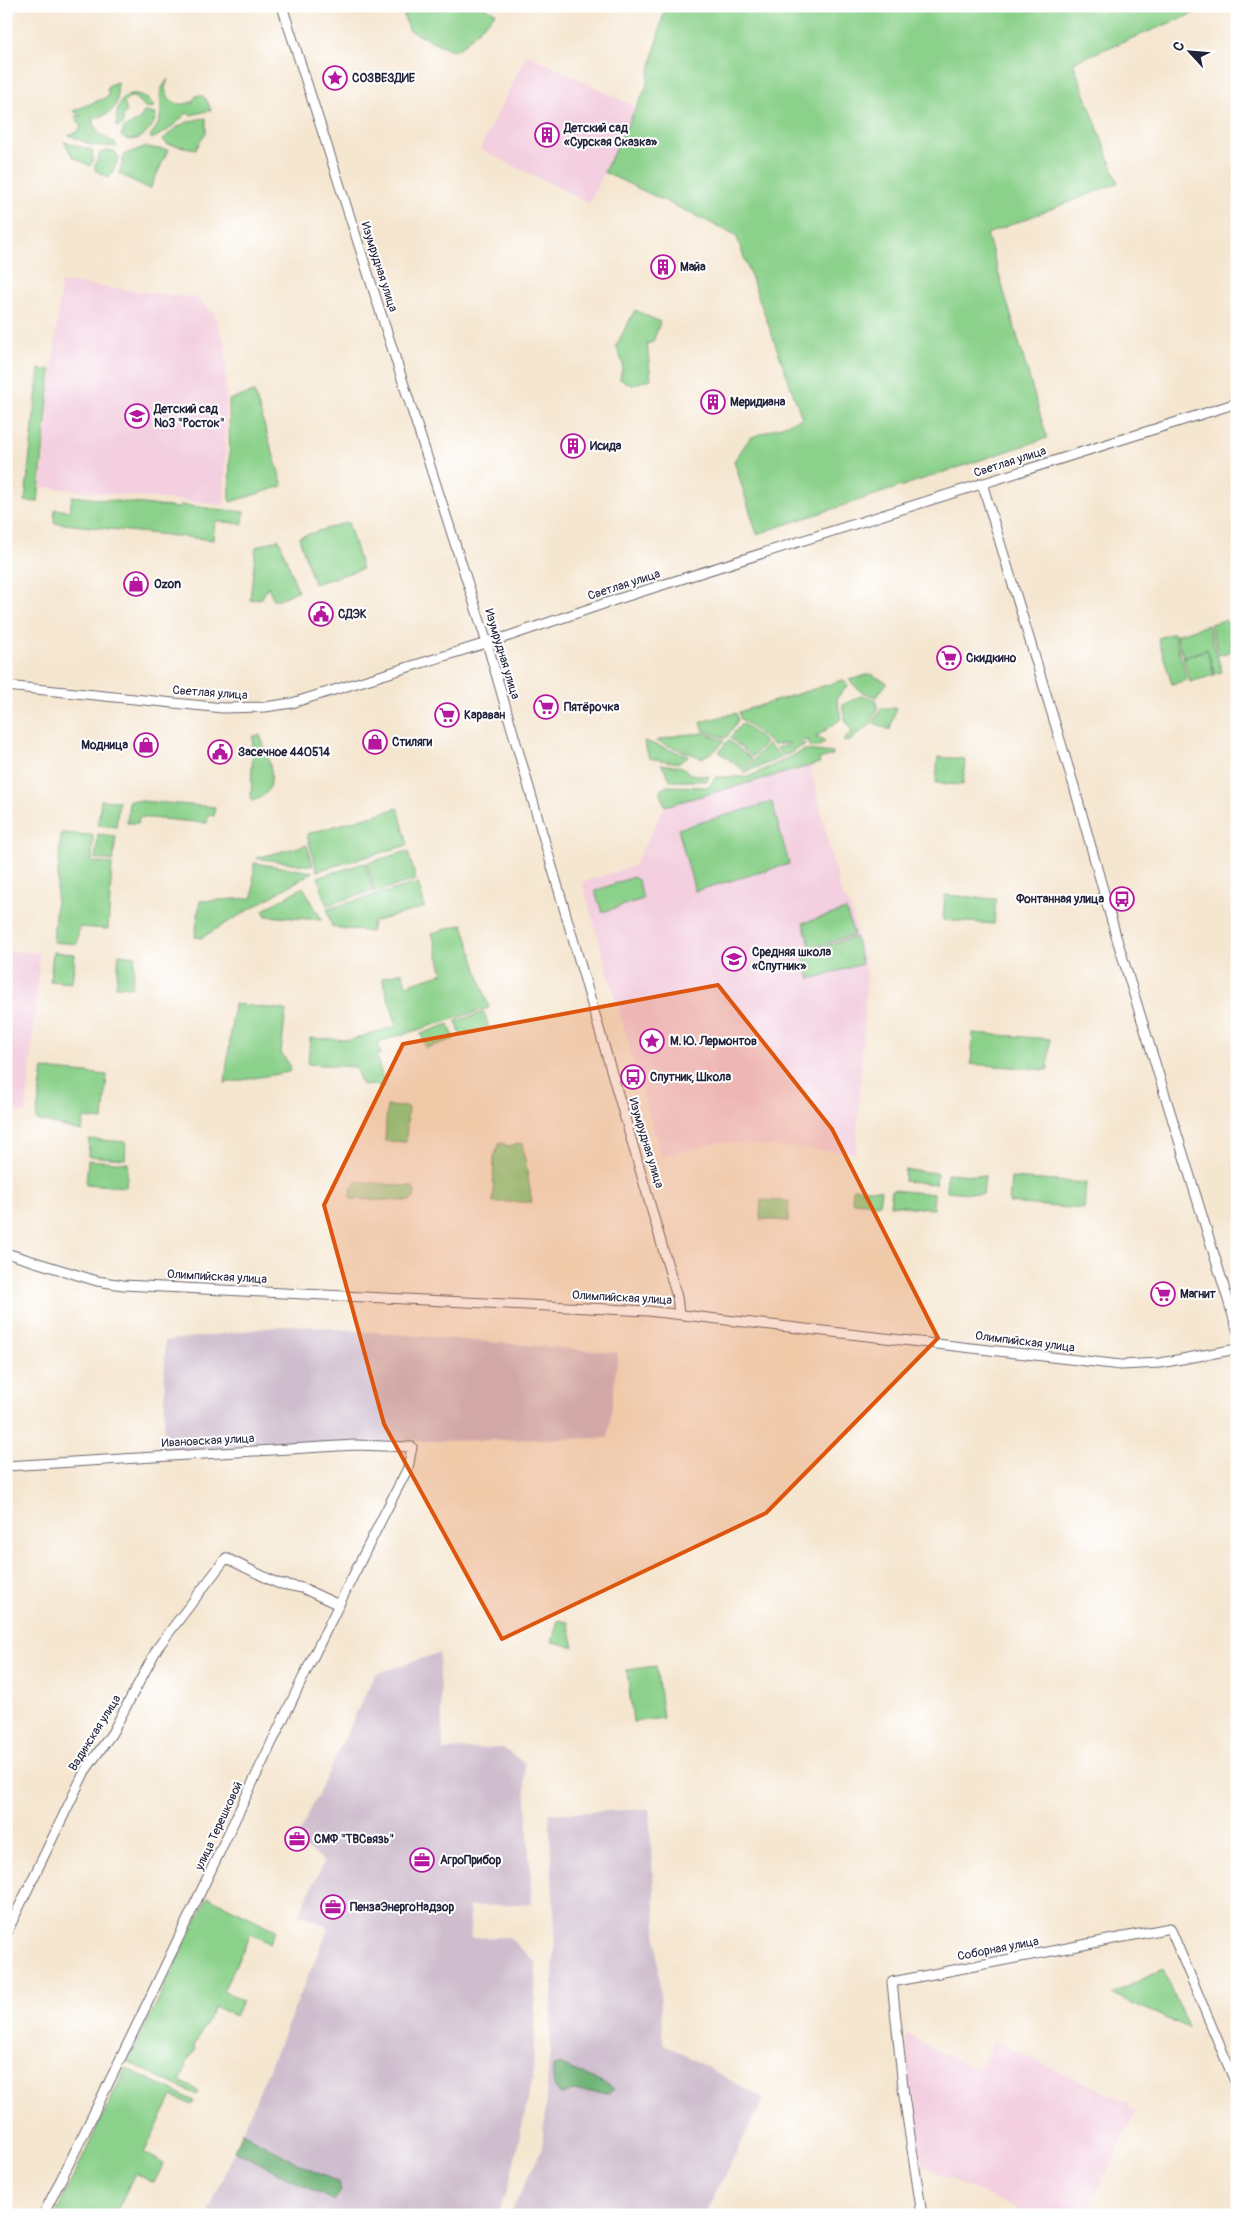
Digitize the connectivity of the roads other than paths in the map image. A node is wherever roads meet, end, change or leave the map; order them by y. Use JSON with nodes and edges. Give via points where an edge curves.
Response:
{"nodes":[{"id":1,"x":282,"y":6,"type":"edge"},
{"id":2,"x":1237,"y":403,"type":"edge"},
{"id":3,"x":982,"y":484,"type":"junction"},
{"id":4,"x":486,"y":643,"type":"junction"},
{"id":5,"x":6,"y":686,"type":"edge"},
{"id":6,"x":6,"y":1253,"type":"edge"},
{"id":7,"x":679,"y":1314,"type":"junction"},
{"id":8,"x":1237,"y":1329,"type":"edge"},
{"id":9,"x":1237,"y":1349,"type":"edge"},
{"id":10,"x":412,"y":1447,"type":"joint"},
{"id":11,"x":6,"y":1466,"type":"edge"},
{"id":12,"x":338,"y":1605,"type":"junction"},
{"id":13,"x":6,"y":1934,"type":"edge"},
{"id":14,"x":1237,"y":2086,"type":"edge"},
{"id":15,"x":43,"y":2215,"type":"edge"},
{"id":16,"x":922,"y":2215,"type":"edge"}],
"edges":[{"from":1,"to":4,"type":"street","name":"Изумрудная улица"},
{"from":2,"to":3,"type":"street","name":"Светлая улица"},
{"from":3,"to":4,"type":"street","name":"Светлая улица"},
{"from":3,"to":8,"type":"street"},
{"from":4,"to":5,"type":"street","name":"Светлая улица","via":[[292,702],[265,707],[222,708]]},
{"from":4,"to":7,"type":"street","name":"Изумрудная улица","via":[[678,1297]]},
{"from":6,"to":7,"type":"street","name":"Олимпийская улица","via":[[97,1282],[123,1285]]},
{"from":7,"to":9,"type":"street","name":"Олимпийская улица","via":[[1121,1365],[1160,1363]]},
{"from":10,"to":11,"type":"street","name":"Ивановская улица","via":[[355,1445]]},
{"from":10,"to":12,"type":"street","name":"улица Терешковой","via":[[408,1468]]},
{"from":12,"to":13,"type":"street","name":"Вадинская улица","via":[[302,1588],[277,1583],[226,1558],[158,1647],[112,1733],[85,1771]]},
{"from":12,"to":15,"type":"street","name":"улица Терешковой"},
{"from":14,"to":16,"type":"street","name":"Соборная улица","via":[[1170,1928],[892,1982],[904,2096]]}]}
